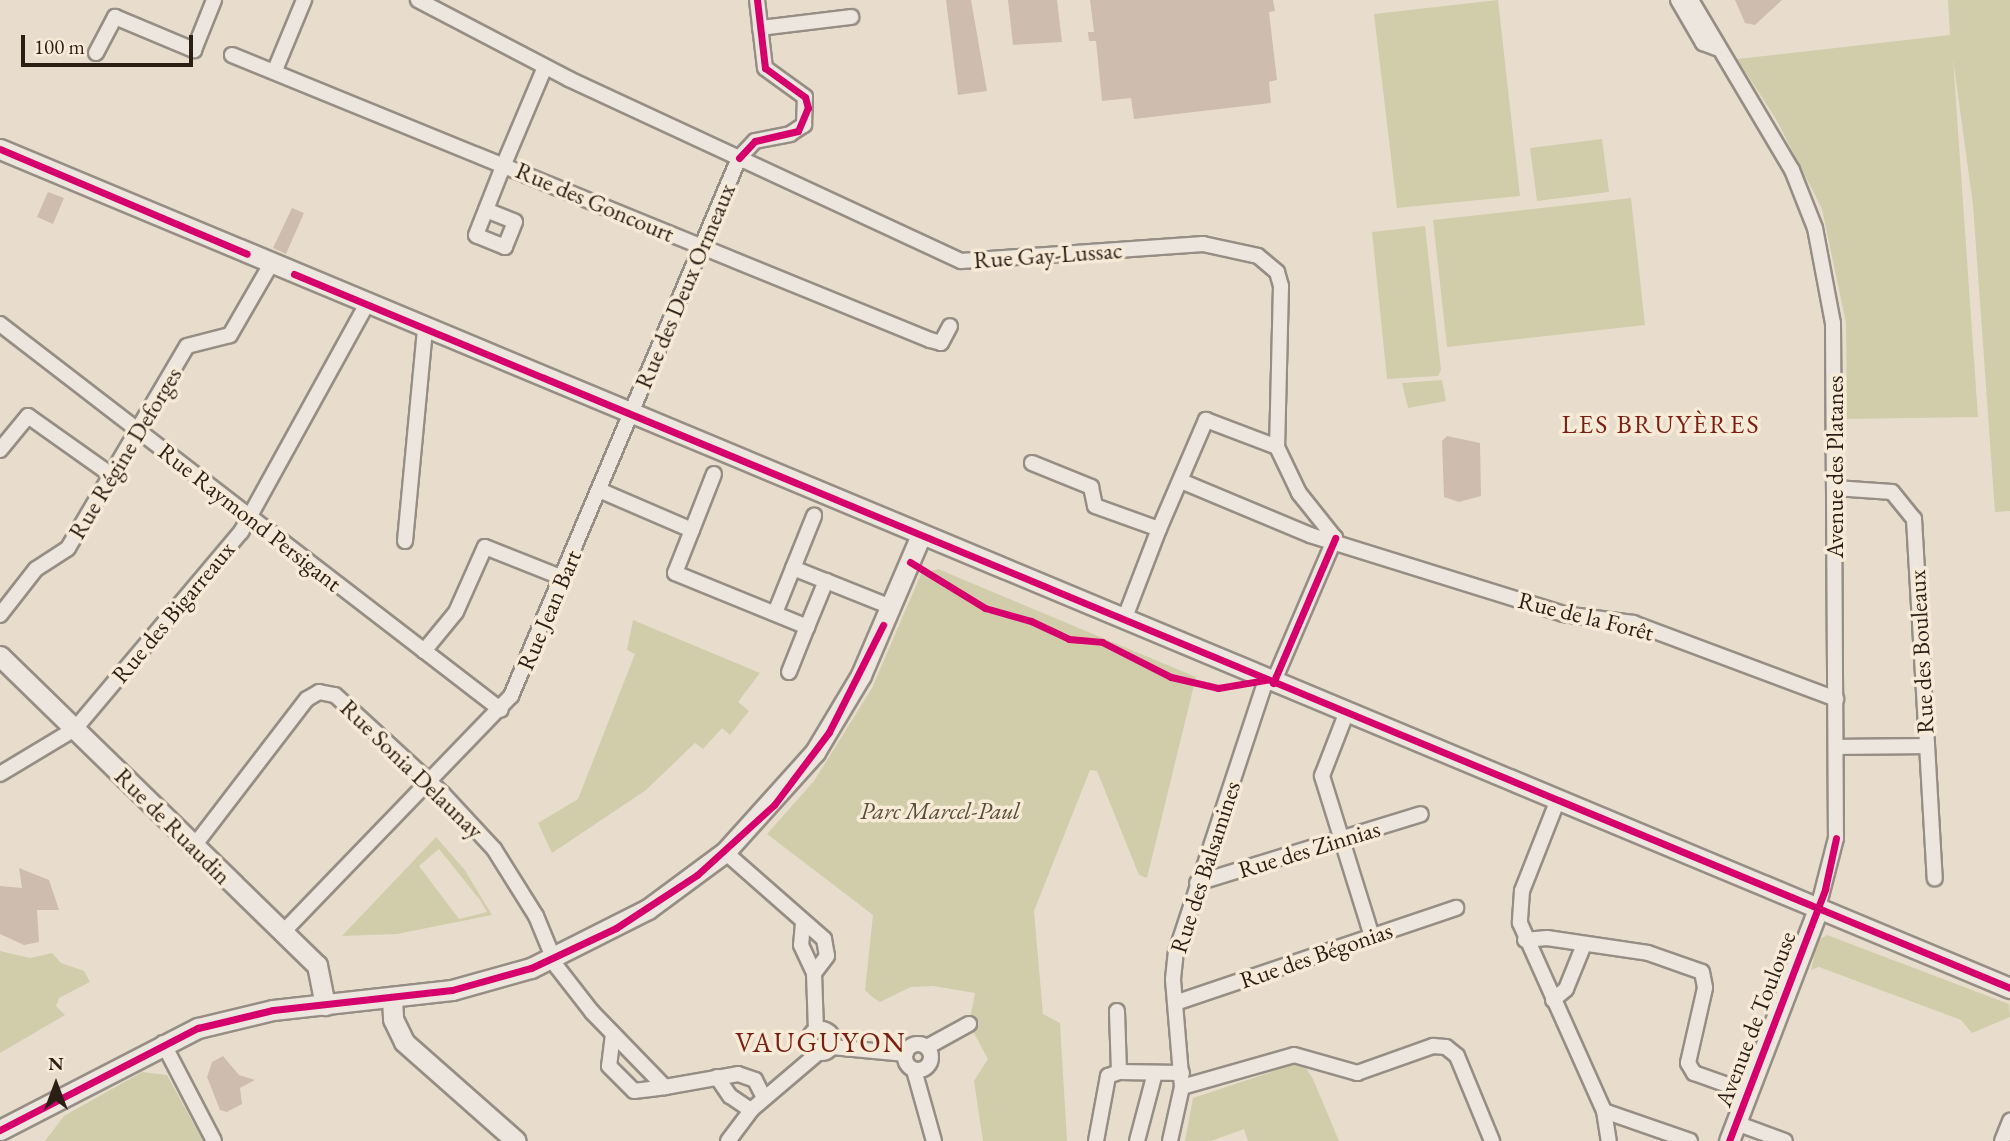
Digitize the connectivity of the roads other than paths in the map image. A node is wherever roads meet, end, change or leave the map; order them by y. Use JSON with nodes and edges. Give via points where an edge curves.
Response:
{"nodes":[{"id":1,"x":214,"y":0,"type":"edge"},
{"id":2,"x":304,"y":0,"type":"edge"},
{"id":3,"x":418,"y":0,"type":"edge"},
{"id":4,"x":757,"y":0,"type":"edge"},
{"id":5,"x":1678,"y":0,"type":"edge"},
{"id":6,"x":1691,"y":0,"type":"edge"},
{"id":7,"x":851,"y":17,"type":"dead end"},
{"id":8,"x":760,"y":28,"type":"junction"},
{"id":9,"x":1716,"y":48,"type":"junction"},
{"id":10,"x":96,"y":53,"type":"dead end"},
{"id":11,"x":232,"y":55,"type":"dead end"},
{"id":12,"x":545,"y":66,"type":"junction"},
{"id":13,"x":275,"y":70,"type":"junction"},
{"id":14,"x":0,"y":149,"type":"edge"},
{"id":15,"x":739,"y":158,"type":"junction"},
{"id":16,"x":505,"y":164,"type":"junction"},
{"id":17,"x":486,"y":210,"type":"dead end"},
{"id":18,"x":702,"y":246,"type":"junction"},
{"id":19,"x":271,"y":264,"type":"junction"},
{"id":20,"x":367,"y":304,"type":"junction"},
{"id":21,"x":0,"y":324,"type":"edge"},
{"id":22,"x":950,"y":326,"type":"dead end"},
{"id":23,"x":425,"y":329,"type":"junction"},
{"id":24,"x":631,"y":414,"type":"junction"},
{"id":25,"x":140,"y":431,"type":"junction"},
{"id":26,"x":1277,"y":447,"type":"junction"},
{"id":27,"x":0,"y":450,"type":"edge"},
{"id":28,"x":1032,"y":463,"type":"dead end"},
{"id":29,"x":715,"y":474,"type":"dead end"},
{"id":30,"x":114,"y":477,"type":"junction"},
{"id":31,"x":1181,"y":481,"type":"junction"},
{"id":32,"x":1835,"y":488,"type":"junction"},
{"id":33,"x":599,"y":490,"type":"junction"},
{"id":34,"x":814,"y":516,"type":"dead end"},
{"id":35,"x":250,"y":518,"type":"junction"},
{"id":36,"x":1159,"y":529,"type":"junction"},
{"id":37,"x":692,"y":530,"type":"junction"},
{"id":38,"x":921,"y":535,"type":"junction"},
{"id":39,"x":1335,"y":538,"type":"junction"},
{"id":40,"x":405,"y":541,"type":"dead end"},
{"id":41,"x":793,"y":568,"type":"junction"},
{"id":42,"x":563,"y":578,"type":"junction"},
{"id":43,"x":826,"y":581,"type":"junction"},
{"id":44,"x":891,"y":607,"type":"junction"},
{"id":45,"x":775,"y":613,"type":"junction"},
{"id":46,"x":0,"y":615,"type":"edge"},
{"id":47,"x":1124,"y":620,"type":"junction"},
{"id":48,"x":807,"y":626,"type":"junction"},
{"id":49,"x":424,"y":651,"type":"junction"},
{"id":50,"x":0,"y":656,"type":"edge"},
{"id":51,"x":789,"y":672,"type":"dead end"},
{"id":52,"x":1269,"y":682,"type":"junction"},
{"id":53,"x":1836,"y":699,"type":"junction"},
{"id":54,"x":501,"y":710,"type":"junction"},
{"id":55,"x":1346,"y":714,"type":"junction"},
{"id":56,"x":75,"y":729,"type":"junction"},
{"id":57,"x":1926,"y":746,"type":"junction"},
{"id":58,"x":1836,"y":747,"type":"junction"},
{"id":59,"x":0,"y":774,"type":"edge"},
{"id":60,"x":427,"y":779,"type":"junction"},
{"id":61,"x":1557,"y":802,"type":"junction"},
{"id":62,"x":1422,"y":814,"type":"dead end"},
{"id":63,"x":1340,"y":839,"type":"junction"},
{"id":64,"x":194,"y":845,"type":"junction"},
{"id":65,"x":725,"y":852,"type":"junction"},
{"id":66,"x":1935,"y":878,"type":"dead end"},
{"id":67,"x":1197,"y":883,"type":"junction"},
{"id":68,"x":1457,"y":908,"type":"dead end"},
{"id":69,"x":1816,"y":912,"type":"junction"},
{"id":70,"x":803,"y":923,"type":"junction"},
{"id":71,"x":284,"y":932,"type":"junction"},
{"id":72,"x":1372,"y":937,"type":"junction"},
{"id":73,"x":1525,"y":940,"type":"junction"},
{"id":74,"x":1583,"y":947,"type":"junction"},
{"id":75,"x":554,"y":958,"type":"junction"},
{"id":76,"x":814,"y":973,"type":"junction"},
{"id":77,"x":2010,"y":988,"type":"edge"},
{"id":78,"x":392,"y":998,"type":"junction"},
{"id":79,"x":1553,"y":1000,"type":"junction"},
{"id":80,"x":1175,"y":1003,"type":"junction"},
{"id":81,"x":325,"y":1005,"type":"junction"},
{"id":82,"x":1117,"y":1011,"type":"dead end"},
{"id":83,"x":969,"y":1024,"type":"dead end"},
{"id":84,"x":816,"y":1030,"type":"junction"},
{"id":85,"x":613,"y":1034,"type":"junction"},
{"id":86,"x":163,"y":1043,"type":"junction"},
{"id":87,"x":832,"y":1047,"type":"junction"},
{"id":88,"x":927,"y":1047,"type":"junction"},
{"id":89,"x":818,"y":1053,"type":"junction"},
{"id":90,"x":906,"y":1054,"type":"junction"},
{"id":91,"x":914,"y":1070,"type":"junction"},
{"id":92,"x":1119,"y":1072,"type":"junction"},
{"id":93,"x":1155,"y":1073,"type":"junction"},
{"id":94,"x":717,"y":1077,"type":"junction"},
{"id":95,"x":1182,"y":1080,"type":"junction"},
{"id":96,"x":665,"y":1087,"type":"junction"},
{"id":97,"x":1747,"y":1092,"type":"junction"},
{"id":98,"x":764,"y":1098,"type":"junction"},
{"id":99,"x":751,"y":1110,"type":"junction"},
{"id":100,"x":1604,"y":1111,"type":"junction"},
{"id":101,"x":2010,"y":1121,"type":"edge"},
{"id":102,"x":0,"y":1130,"type":"edge"},
{"id":103,"x":1732,"y":1132,"type":"edge"},
{"id":104,"x":933,"y":1140,"type":"edge"},
{"id":105,"x":214,"y":1141,"type":"edge"},
{"id":106,"x":516,"y":1141,"type":"edge"},
{"id":107,"x":728,"y":1141,"type":"edge"},
{"id":108,"x":1096,"y":1141,"type":"edge"},
{"id":109,"x":1137,"y":1141,"type":"edge"},
{"id":110,"x":1170,"y":1141,"type":"edge"},
{"id":111,"x":1492,"y":1141,"type":"edge"},
{"id":112,"x":1609,"y":1141,"type":"edge"},
{"id":113,"x":1690,"y":1141,"type":"edge"},
{"id":114,"x":1785,"y":1141,"type":"edge"},
{"id":115,"x":2002,"y":1141,"type":"edge"}],
"edges":[{"from":1,"to":10,"type":"street","via":[[194,50],[115,17]]},
{"from":2,"to":13,"type":"street"},
{"from":3,"to":12,"type":"street","name":"Rue Gay-Lussac"},
{"from":4,"to":8,"type":"street"},
{"from":5,"to":9,"type":"street","name":"Avenue des Platanes","via":[[1703,43]]},
{"from":6,"to":9,"type":"street","name":"Avenue des Platanes"},
{"from":7,"to":8,"type":"street"},
{"from":8,"to":15,"type":"street","via":[[765,68],[805,97],[808,114],[798,131],[755,141]]},
{"from":9,"to":32,"type":"street","name":"Avenue des Platanes","via":[[1779,148],[1815,229],[1833,323]]},
{"from":11,"to":13,"type":"street","name":"Rue des Goncourt"},
{"from":12,"to":15,"type":"street","name":"Rue Gay-Lussac"},
{"from":12,"to":16,"type":"street"},
{"from":13,"to":16,"type":"street","name":"Rue des Goncourt"},
{"from":14,"to":19,"type":"main road"},
{"from":15,"to":18,"type":"street","name":"Rue des Deux Ormeaux"},
{"from":15,"to":26,"type":"street","name":"Rue Gay-Lussac","via":[[961,261],[1203,244],[1258,257],[1277,272],[1281,286]]},
{"from":16,"to":17,"type":"street"},
{"from":16,"to":18,"type":"street","name":"Rue des Goncourt"},
{"from":18,"to":22,"type":"street","name":"Rue des Goncourt","via":[[930,340],[941,343]]},
{"from":18,"to":24,"type":"street","name":"Rue des Deux Ormeaux"},
{"from":19,"to":20,"type":"main road"},
{"from":19,"to":25,"type":"street","name":"Rue Régine Deforges","via":[[230,335],[187,346]]},
{"from":20,"to":23,"type":"main road"},
{"from":20,"to":35,"type":"street","name":"Rue des Bigarreaux"},
{"from":21,"to":25,"type":"street","name":"Rue Raymond Persigant"},
{"from":23,"to":24,"type":"main road"},
{"from":23,"to":40,"type":"street"},
{"from":24,"to":33,"type":"street","name":"Rue Jean Bart"},
{"from":24,"to":38,"type":"main road"},
{"from":25,"to":30,"type":"street","name":"Rue Régine Deforges"},
{"from":25,"to":35,"type":"street","name":"Rue Raymond Persigant"},
{"from":26,"to":31,"type":"street","via":[[1206,421]]},
{"from":26,"to":39,"type":"street","name":"Rue Gay-Lussac","via":[[1299,493]]},
{"from":27,"to":30,"type":"street","via":[[28,416]]},
{"from":28,"to":36,"type":"street","via":[[1091,487],[1096,506],[1142,527]]},
{"from":29,"to":37,"type":"street"},
{"from":30,"to":46,"type":"street","name":"Rue Régine Deforges","via":[[68,548],[36,569]]},
{"from":31,"to":36,"type":"street"},
{"from":31,"to":39,"type":"street","name":"Rue de la Forêt","via":[[1310,535]]},
{"from":32,"to":53,"type":"street","name":"Avenue des Platanes"},
{"from":32,"to":57,"type":"street","name":"Rue des Bouleaux","via":[[1892,492],[1910,508]]},
{"from":33,"to":37,"type":"street"},
{"from":33,"to":42,"type":"street","name":"Rue Jean Bart"},
{"from":34,"to":41,"type":"street"},
{"from":35,"to":49,"type":"street","name":"Rue Raymond Persigant"},
{"from":35,"to":56,"type":"street","name":"Rue des Bigarreaux"},
{"from":36,"to":47,"type":"street"},
{"from":37,"to":45,"type":"street","via":[[674,573]]},
{"from":38,"to":44,"type":"main road"},
{"from":38,"to":47,"type":"main road"},
{"from":39,"to":52,"type":"street","name":"Rue des Balsamines"},
{"from":39,"to":53,"type":"street","name":"Rue de la Forêt","via":[[1563,614],[1633,623]]},
{"from":41,"to":43,"type":"street"},
{"from":41,"to":45,"type":"street"},
{"from":42,"to":49,"type":"street","via":[[485,547],[456,612]]},
{"from":42,"to":54,"type":"street","name":"Rue Jean Bart"},
{"from":43,"to":44,"type":"street"},
{"from":43,"to":48,"type":"street"},
{"from":44,"to":65,"type":"main road","via":[[861,675],[816,752]]},
{"from":45,"to":48,"type":"street"},
{"from":47,"to":52,"type":"main road"},
{"from":48,"to":51,"type":"street"},
{"from":49,"to":54,"type":"street","name":"Rue Raymond Persigant"},
{"from":50,"to":56,"type":"main road","name":"Rue de Ruaudin"},
{"from":52,"to":55,"type":"main road"},
{"from":52,"to":67,"type":"street","name":"Rue des Balsamines"},
{"from":53,"to":58,"type":"street","name":"Avenue des Platanes"},
{"from":54,"to":60,"type":"street","name":"Rue Jean Bart"},
{"from":55,"to":61,"type":"main road"},
{"from":55,"to":63,"type":"street","via":[[1322,776]]},
{"from":56,"to":59,"type":"street","name":"Rue des Bigarreaux"},
{"from":56,"to":64,"type":"main road","name":"Rue de Ruaudin"},
{"from":57,"to":58,"type":"street"},
{"from":57,"to":66,"type":"street","name":"Rue des Bouleaux"},
{"from":58,"to":69,"type":"street","name":"Avenue des Platanes","via":[[1836,838]]},
{"from":60,"to":64,"type":"street","name":"Rue Sonia Delaunay","via":[[342,700],[319,692],[296,712],[264,762]]},
{"from":60,"to":71,"type":"street","name":"Rue Jean Bart"},
{"from":60,"to":75,"type":"street","name":"Rue Sonia Delaunay","via":[[494,849],[536,916]]},
{"from":61,"to":69,"type":"main road"},
{"from":61,"to":73,"type":"street","via":[[1522,891]]},
{"from":62,"to":63,"type":"street","name":"Rue des Zinnias"},
{"from":63,"to":67,"type":"street","name":"Rue des Zinnias"},
{"from":63,"to":72,"type":"street"},
{"from":64,"to":71,"type":"main road","name":"Rue de Ruaudin"},
{"from":65,"to":70,"type":"street"},
{"from":65,"to":75,"type":"main road","via":[[648,909]]},
{"from":67,"to":80,"type":"street","name":"Rue des Balsamines","via":[[1176,952]]},
{"from":68,"to":72,"type":"street","name":"Rue des Bégonias"},
{"from":69,"to":77,"type":"main road"},
{"from":69,"to":97,"type":"main road","name":"Avenue de Toulouse"},
{"from":70,"to":76,"type":"street","via":[[801,945]]},
{"from":70,"to":76,"type":"street","via":[[827,946],[823,966]]},
{"from":71,"to":81,"type":"main road","name":"Rue de Ruaudin","via":[[317,965]]},
{"from":72,"to":80,"type":"street","name":"Rue des Bégonias"},
{"from":73,"to":74,"type":"street","via":[[1547,938]]},
{"from":73,"to":79,"type":"street"},
{"from":74,"to":79,"type":"street","via":[[1566,989]]},
{"from":74,"to":97,"type":"street","via":[[1648,953],[1702,972],[1705,988],[1688,1063],[1694,1073]]},
{"from":75,"to":78,"type":"main road","via":[[453,990]]},
{"from":75,"to":85,"type":"street","name":"Rue Sonia Delaunay"},
{"from":76,"to":84,"type":"street"},
{"from":78,"to":81,"type":"main road"},
{"from":78,"to":106,"type":"main road","via":[[393,1019],[404,1042]]},
{"from":79,"to":100,"type":"street"},
{"from":80,"to":95,"type":"street","name":"Rue des Balsamines"},
{"from":81,"to":86,"type":"main road","via":[[240,1016]]},
{"from":82,"to":92,"type":"street"},
{"from":83,"to":88,"type":"street"},
{"from":84,"to":87,"type":"street","via":[[830,1032]]},
{"from":84,"to":89,"type":"street","via":[[809,1045]]},
{"from":85,"to":96,"type":"street","name":"Rue Sonia Delaunay"},
{"from":85,"to":96,"type":"street","via":[[609,1066],[634,1091]]},
{"from":86,"to":102,"type":"main road"},
{"from":86,"to":105,"type":"street"},
{"from":87,"to":89,"type":"street"},
{"from":87,"to":90,"type":"street"},
{"from":88,"to":90,"type":"street","via":[[915,1045]]},
{"from":88,"to":91,"type":"street","via":[[930,1062]]},
{"from":89,"to":98,"type":"street"},
{"from":90,"to":91,"type":"street"},
{"from":91,"to":104,"type":"street"},
{"from":92,"to":93,"type":"street"},
{"from":92,"to":108,"type":"street","via":[[1108,1076]]},
{"from":93,"to":95,"type":"street"},
{"from":93,"to":109,"type":"street"},
{"from":94,"to":96,"type":"street"},
{"from":94,"to":98,"type":"street","via":[[747,1076]]},
{"from":94,"to":99,"type":"street","via":[[730,1096]]},
{"from":95,"to":110,"type":"street","name":"Rue des Balsamines"},
{"from":95,"to":111,"type":"street","via":[[1294,1055],[1357,1073],[1433,1046],[1446,1047],[1457,1056]]},
{"from":97,"to":103,"type":"main road","name":"Avenue de Toulouse"},
{"from":98,"to":99,"type":"street"},
{"from":99,"to":107,"type":"street"},
{"from":100,"to":112,"type":"street"},
{"from":100,"to":113,"type":"street"},
{"from":101,"to":115,"type":"street"},
{"from":103,"to":114,"type":"street"}]}
